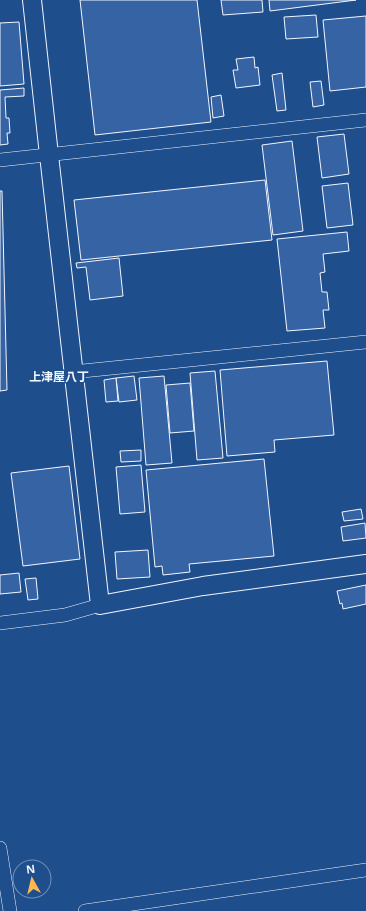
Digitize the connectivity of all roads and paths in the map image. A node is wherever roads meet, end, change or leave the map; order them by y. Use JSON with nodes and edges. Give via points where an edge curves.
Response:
{"nodes":[{"id":1,"x":32,"y":0,"type":"edge"},
{"id":2,"x":366,"y":120,"type":"edge"},
{"id":3,"x":49,"y":155,"type":"junction"},
{"id":4,"x":0,"y":160,"type":"edge"},
{"id":5,"x":366,"y":342,"type":"edge"},
{"id":6,"x":73,"y":372,"type":"junction"},
{"id":7,"x":366,"y":564,"type":"edge"},
{"id":8,"x":100,"y":606,"type":"junction"},
{"id":9,"x":0,"y":623,"type":"edge"},
{"id":10,"x":0,"y":848,"type":"edge"},
{"id":11,"x":366,"y":870,"type":"edge"},
{"id":12,"x":10,"y":911,"type":"edge"},
{"id":13,"x":85,"y":911,"type":"edge"}],
"edges":[{"from":1,"to":3,"type":"street"},
{"from":2,"to":3,"type":"street"},
{"from":3,"to":4,"type":"street"},
{"from":3,"to":6,"type":"street"},
{"from":5,"to":6,"type":"street"},
{"from":6,"to":8,"type":"street"},
{"from":7,"to":8,"type":"street","via":[[203,586]]},
{"from":8,"to":9,"type":"street","via":[[65,615]]},
{"from":10,"to":12,"type":"street"},
{"from":11,"to":13,"type":"street"}]}
